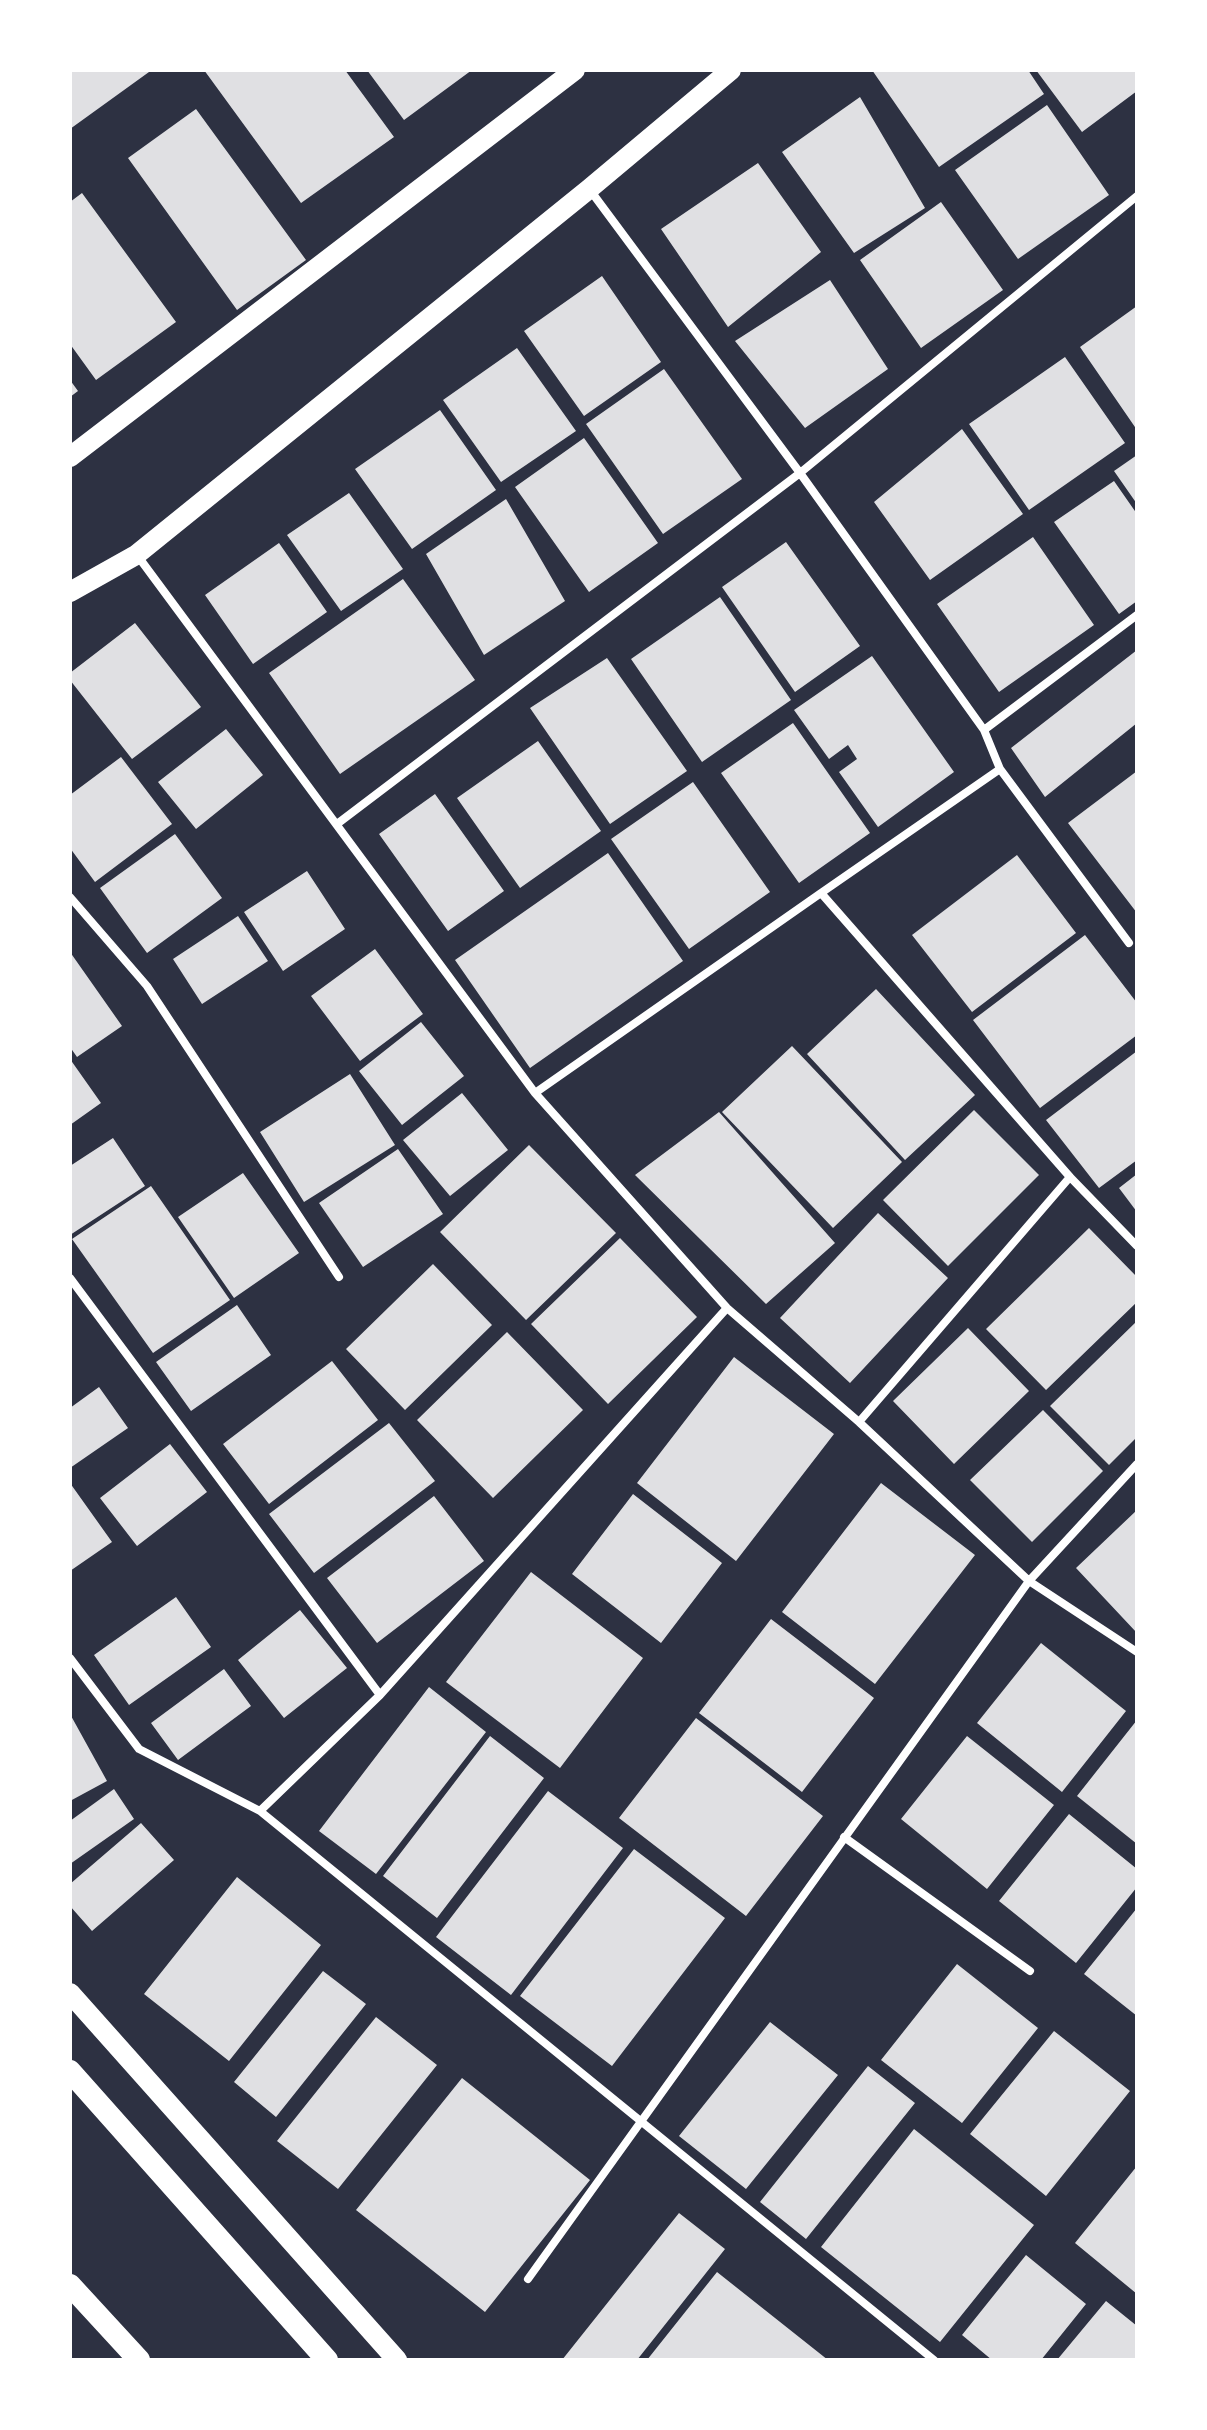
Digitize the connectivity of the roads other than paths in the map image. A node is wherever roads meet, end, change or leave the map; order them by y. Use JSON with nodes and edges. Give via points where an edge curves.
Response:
{"nodes":[{"id":1,"x":575,"y":70,"type":"edge"},
{"id":2,"x":731,"y":70,"type":"edge"},
{"id":3,"x":589,"y":189,"type":"junction"},
{"id":4,"x":1137,"y":196,"type":"edge"},
{"id":5,"x":70,"y":457,"type":"edge"},
{"id":6,"x":800,"y":473,"type":"junction"},
{"id":7,"x":136,"y":555,"type":"junction"},
{"id":8,"x":70,"y":592,"type":"edge"},
{"id":9,"x":1137,"y":615,"type":"edge"},
{"id":10,"x":984,"y":730,"type":"junction"},
{"id":11,"x":1000,"y":769,"type":"junction"},
{"id":12,"x":337,"y":824,"type":"junction"},
{"id":13,"x":821,"y":893,"type":"junction"},
{"id":14,"x":70,"y":897,"type":"edge"},
{"id":15,"x":1129,"y":943,"type":"dead end"},
{"id":16,"x":535,"y":1093,"type":"junction"},
{"id":17,"x":1070,"y":1177,"type":"junction"},
{"id":18,"x":1137,"y":1246,"type":"edge"},
{"id":19,"x":339,"y":1277,"type":"dead end"},
{"id":20,"x":70,"y":1278,"type":"edge"},
{"id":21,"x":727,"y":1308,"type":"junction"},
{"id":22,"x":859,"y":1422,"type":"junction"},
{"id":23,"x":1137,"y":1464,"type":"edge"},
{"id":24,"x":1029,"y":1581,"type":"junction"},
{"id":25,"x":1137,"y":1652,"type":"edge"},
{"id":26,"x":70,"y":1658,"type":"edge"},
{"id":27,"x":380,"y":1695,"type":"junction"},
{"id":28,"x":260,"y":1811,"type":"junction"},
{"id":29,"x":844,"y":1837,"type":"junction"},
{"id":30,"x":1030,"y":1971,"type":"dead end"},
{"id":31,"x":70,"y":1993,"type":"edge"},
{"id":32,"x":70,"y":2071,"type":"edge"},
{"id":33,"x":639,"y":2121,"type":"junction"},
{"id":34,"x":528,"y":2279,"type":"dead end"},
{"id":35,"x":70,"y":2285,"type":"edge"},
{"id":36,"x":139,"y":2360,"type":"edge"},
{"id":37,"x":327,"y":2360,"type":"edge"},
{"id":38,"x":397,"y":2360,"type":"edge"},
{"id":39,"x":934,"y":2360,"type":"edge"}],
"edges":[{"from":1,"to":5,"type":"main road"},
{"from":2,"to":3,"type":"main road"},
{"from":3,"to":6,"type":"street"},
{"from":3,"to":7,"type":"main road"},
{"from":4,"to":6,"type":"street"},
{"from":6,"to":10,"type":"street"},
{"from":6,"to":12,"type":"street"},
{"from":7,"to":8,"type":"main road"},
{"from":7,"to":12,"type":"street"},
{"from":9,"to":10,"type":"street"},
{"from":10,"to":11,"type":"street"},
{"from":11,"to":13,"type":"street"},
{"from":11,"to":15,"type":"street"},
{"from":12,"to":16,"type":"street"},
{"from":13,"to":16,"type":"street"},
{"from":13,"to":17,"type":"street"},
{"from":14,"to":19,"type":"street","via":[[147,986]]},
{"from":16,"to":21,"type":"street"},
{"from":17,"to":18,"type":"street"},
{"from":17,"to":22,"type":"street"},
{"from":20,"to":27,"type":"street"},
{"from":21,"to":22,"type":"street"},
{"from":21,"to":27,"type":"street"},
{"from":22,"to":24,"type":"street"},
{"from":23,"to":24,"type":"street"},
{"from":24,"to":25,"type":"street"},
{"from":24,"to":29,"type":"street"},
{"from":26,"to":28,"type":"street","via":[[139,1749]]},
{"from":27,"to":28,"type":"street"},
{"from":28,"to":33,"type":"street"},
{"from":29,"to":30,"type":"street"},
{"from":29,"to":33,"type":"street"},
{"from":31,"to":38,"type":"main road"},
{"from":32,"to":37,"type":"highway"},
{"from":33,"to":34,"type":"street"},
{"from":33,"to":39,"type":"street"},
{"from":35,"to":36,"type":"highway"}]}
